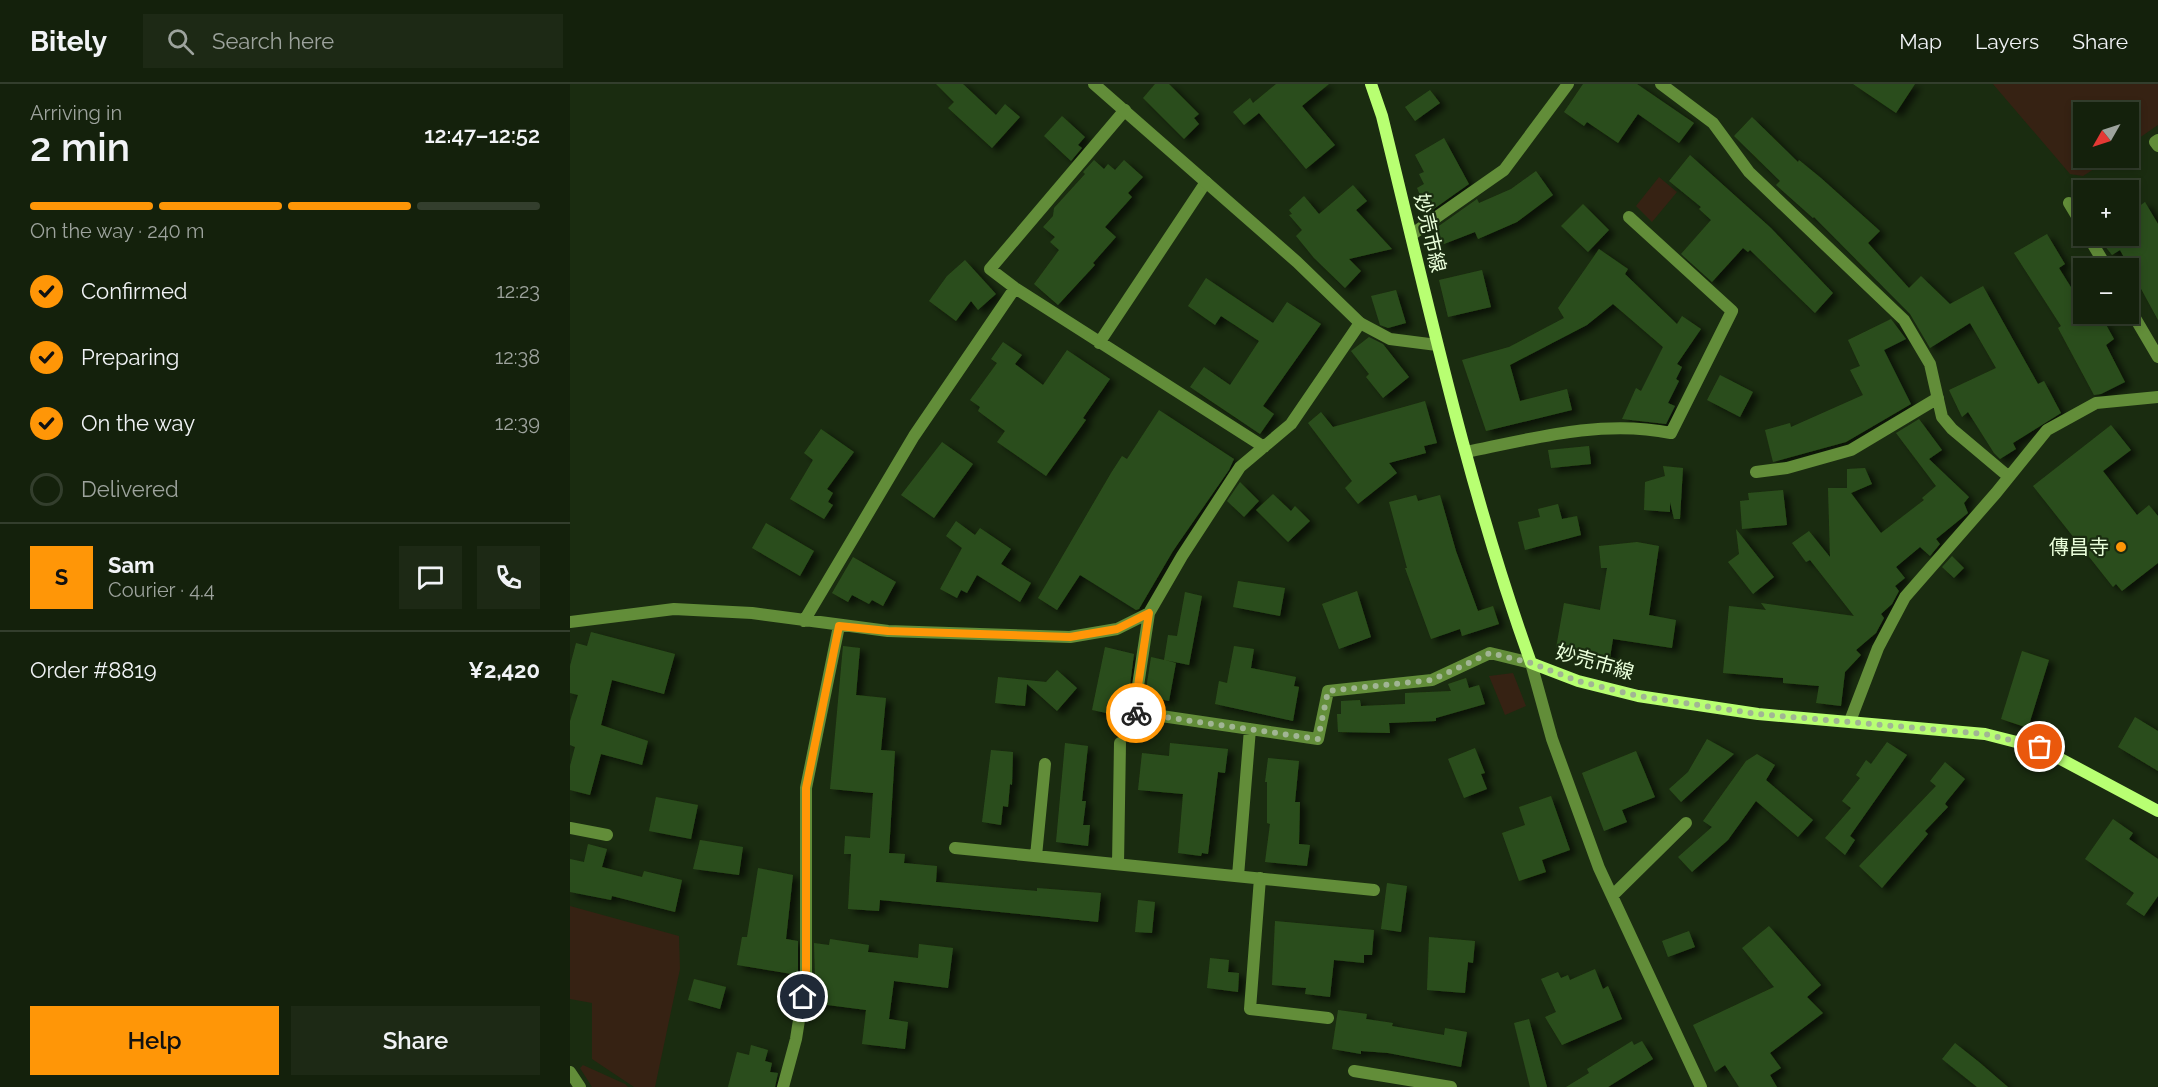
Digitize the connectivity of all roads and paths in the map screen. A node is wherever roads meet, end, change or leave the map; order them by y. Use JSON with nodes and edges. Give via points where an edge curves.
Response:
{"nodes":[{"id":1,"x":1094,"y":84,"type":"edge"},
{"id":2,"x":1371,"y":84,"type":"edge"},
{"id":3,"x":1568,"y":84,"type":"edge"},
{"id":4,"x":1661,"y":84,"type":"edge"},
{"id":5,"x":1125,"y":110,"type":"junction"},
{"id":6,"x":2158,"y":140,"type":"edge"},
{"id":7,"x":2158,"y":146,"type":"edge"},
{"id":8,"x":1206,"y":182,"type":"junction"},
{"id":9,"x":2069,"y":203,"type":"dead end"},
{"id":10,"x":2073,"y":210,"type":"edge"},
{"id":11,"x":1629,"y":217,"type":"dead end"},
{"id":12,"x":1411,"y":236,"type":"junction"},
{"id":13,"x":1015,"y":288,"type":"junction"},
{"id":14,"x":1360,"y":323,"type":"junction"},
{"id":15,"x":2139,"y":324,"type":"edge"},
{"id":16,"x":1099,"y":343,"type":"junction"},
{"id":17,"x":1437,"y":345,"type":"junction"},
{"id":18,"x":2158,"y":357,"type":"edge"},
{"id":19,"x":2158,"y":397,"type":"edge"},
{"id":20,"x":1938,"y":398,"type":"junction"},
{"id":21,"x":1264,"y":447,"type":"junction"},
{"id":22,"x":1467,"y":452,"type":"junction"},
{"id":23,"x":1756,"y":472,"type":"dead end"},
{"id":24,"x":2009,"y":477,"type":"junction"},
{"id":25,"x":1149,"y":613,"type":"junction"},
{"id":26,"x":804,"y":621,"type":"junction"},
{"id":27,"x":570,"y":622,"type":"edge"},
{"id":28,"x":839,"y":626,"type":"junction"},
{"id":29,"x":1531,"y":663,"type":"junction"},
{"id":30,"x":1850,"y":721,"type":"junction"},
{"id":31,"x":1250,"y":729,"type":"junction"},
{"id":32,"x":1120,"y":743,"type":"dead end"},
{"id":33,"x":1045,"y":764,"type":"dead end"},
{"id":34,"x":2158,"y":811,"type":"edge"},
{"id":35,"x":1686,"y":824,"type":"dead end"},
{"id":36,"x":570,"y":828,"type":"edge"},
{"id":37,"x":607,"y":835,"type":"dead end"},
{"id":38,"x":955,"y":848,"type":"dead end"},
{"id":39,"x":1036,"y":856,"type":"junction"},
{"id":40,"x":1118,"y":864,"type":"junction"},
{"id":41,"x":1238,"y":876,"type":"junction"},
{"id":42,"x":1260,"y":878,"type":"junction"},
{"id":43,"x":1374,"y":890,"type":"dead end"},
{"id":44,"x":1612,"y":896,"type":"junction"},
{"id":45,"x":1328,"y":1018,"type":"dead end"},
{"id":46,"x":1354,"y":1071,"type":"dead end"},
{"id":47,"x":570,"y":1072,"type":"edge"},
{"id":48,"x":1401,"y":1083,"type":"edge"},
{"id":49,"x":580,"y":1087,"type":"edge"},
{"id":50,"x":783,"y":1087,"type":"edge"},
{"id":51,"x":1451,"y":1087,"type":"edge"},
{"id":52,"x":1701,"y":1087,"type":"edge"}],
"edges":[{"from":1,"to":5,"type":"street"},
{"from":2,"to":12,"type":"main road","name":"妙売市線"},
{"from":3,"to":12,"type":"street","via":[[1504,170]]},
{"from":4,"to":20,"type":"street","via":[[1713,123],[1749,172],[1904,320],[1930,364]]},
{"from":5,"to":8,"type":"street"},
{"from":5,"to":13,"type":"street","via":[[990,269]]},
{"from":6,"to":7,"type":"street"},
{"from":8,"to":14,"type":"street"},
{"from":8,"to":16,"type":"street"},
{"from":9,"to":10,"type":"street"},
{"from":11,"to":22,"type":"street","via":[[1732,311],[1671,433],[1641,427],[1565,432]]},
{"from":12,"to":17,"type":"main road","name":"妙売市線"},
{"from":13,"to":16,"type":"street"},
{"from":13,"to":26,"type":"street","via":[[914,436]]},
{"from":14,"to":17,"type":"street","via":[[1390,339]]},
{"from":14,"to":21,"type":"street","via":[[1291,424]]},
{"from":15,"to":18,"type":"street"},
{"from":16,"to":21,"type":"street"},
{"from":17,"to":22,"type":"main road","name":"妙売市線"},
{"from":19,"to":24,"type":"street","via":[[2096,403],[2066,419],[2047,430]]},
{"from":20,"to":23,"type":"street","via":[[1851,450],[1787,468]]},
{"from":20,"to":24,"type":"street","via":[[1942,417],[1952,429]]},
{"from":21,"to":25,"type":"street","via":[[1240,467]]},
{"from":22,"to":29,"type":"main road","name":"妙売市線"},
{"from":24,"to":30,"type":"street","via":[[1905,597],[1878,648]]},
{"from":25,"to":28,"type":"street","via":[[1117,629],[1070,637]]},
{"from":25,"to":31,"type":"street","via":[[1134,712]]},
{"from":26,"to":27,"type":"street","via":[[752,613],[674,609]]},
{"from":26,"to":28,"type":"street"},
{"from":28,"to":50,"type":"street","via":[[806,788],[806,976]]},
{"from":29,"to":30,"type":"main road","name":"妙売市線","via":[[1578,681],[1638,696],[1758,714]]},
{"from":29,"to":31,"type":"street","via":[[1490,653],[1432,680],[1328,691],[1318,739]]},
{"from":29,"to":44,"type":"street","via":[[1552,739]]},
{"from":30,"to":34,"type":"main road","name":"妙売市線","via":[[1985,734],[2040,747]]},
{"from":31,"to":41,"type":"street"},
{"from":32,"to":40,"type":"street"},
{"from":33,"to":39,"type":"street"},
{"from":35,"to":44,"type":"street"},
{"from":36,"to":37,"type":"street"},
{"from":38,"to":39,"type":"street"},
{"from":39,"to":40,"type":"street"},
{"from":40,"to":41,"type":"street"},
{"from":41,"to":42,"type":"street"},
{"from":42,"to":43,"type":"street"},
{"from":42,"to":45,"type":"street","via":[[1250,1009]]},
{"from":44,"to":52,"type":"street"},
{"from":46,"to":48,"type":"street"},
{"from":47,"to":49,"type":"street"},
{"from":48,"to":51,"type":"street"}]}
